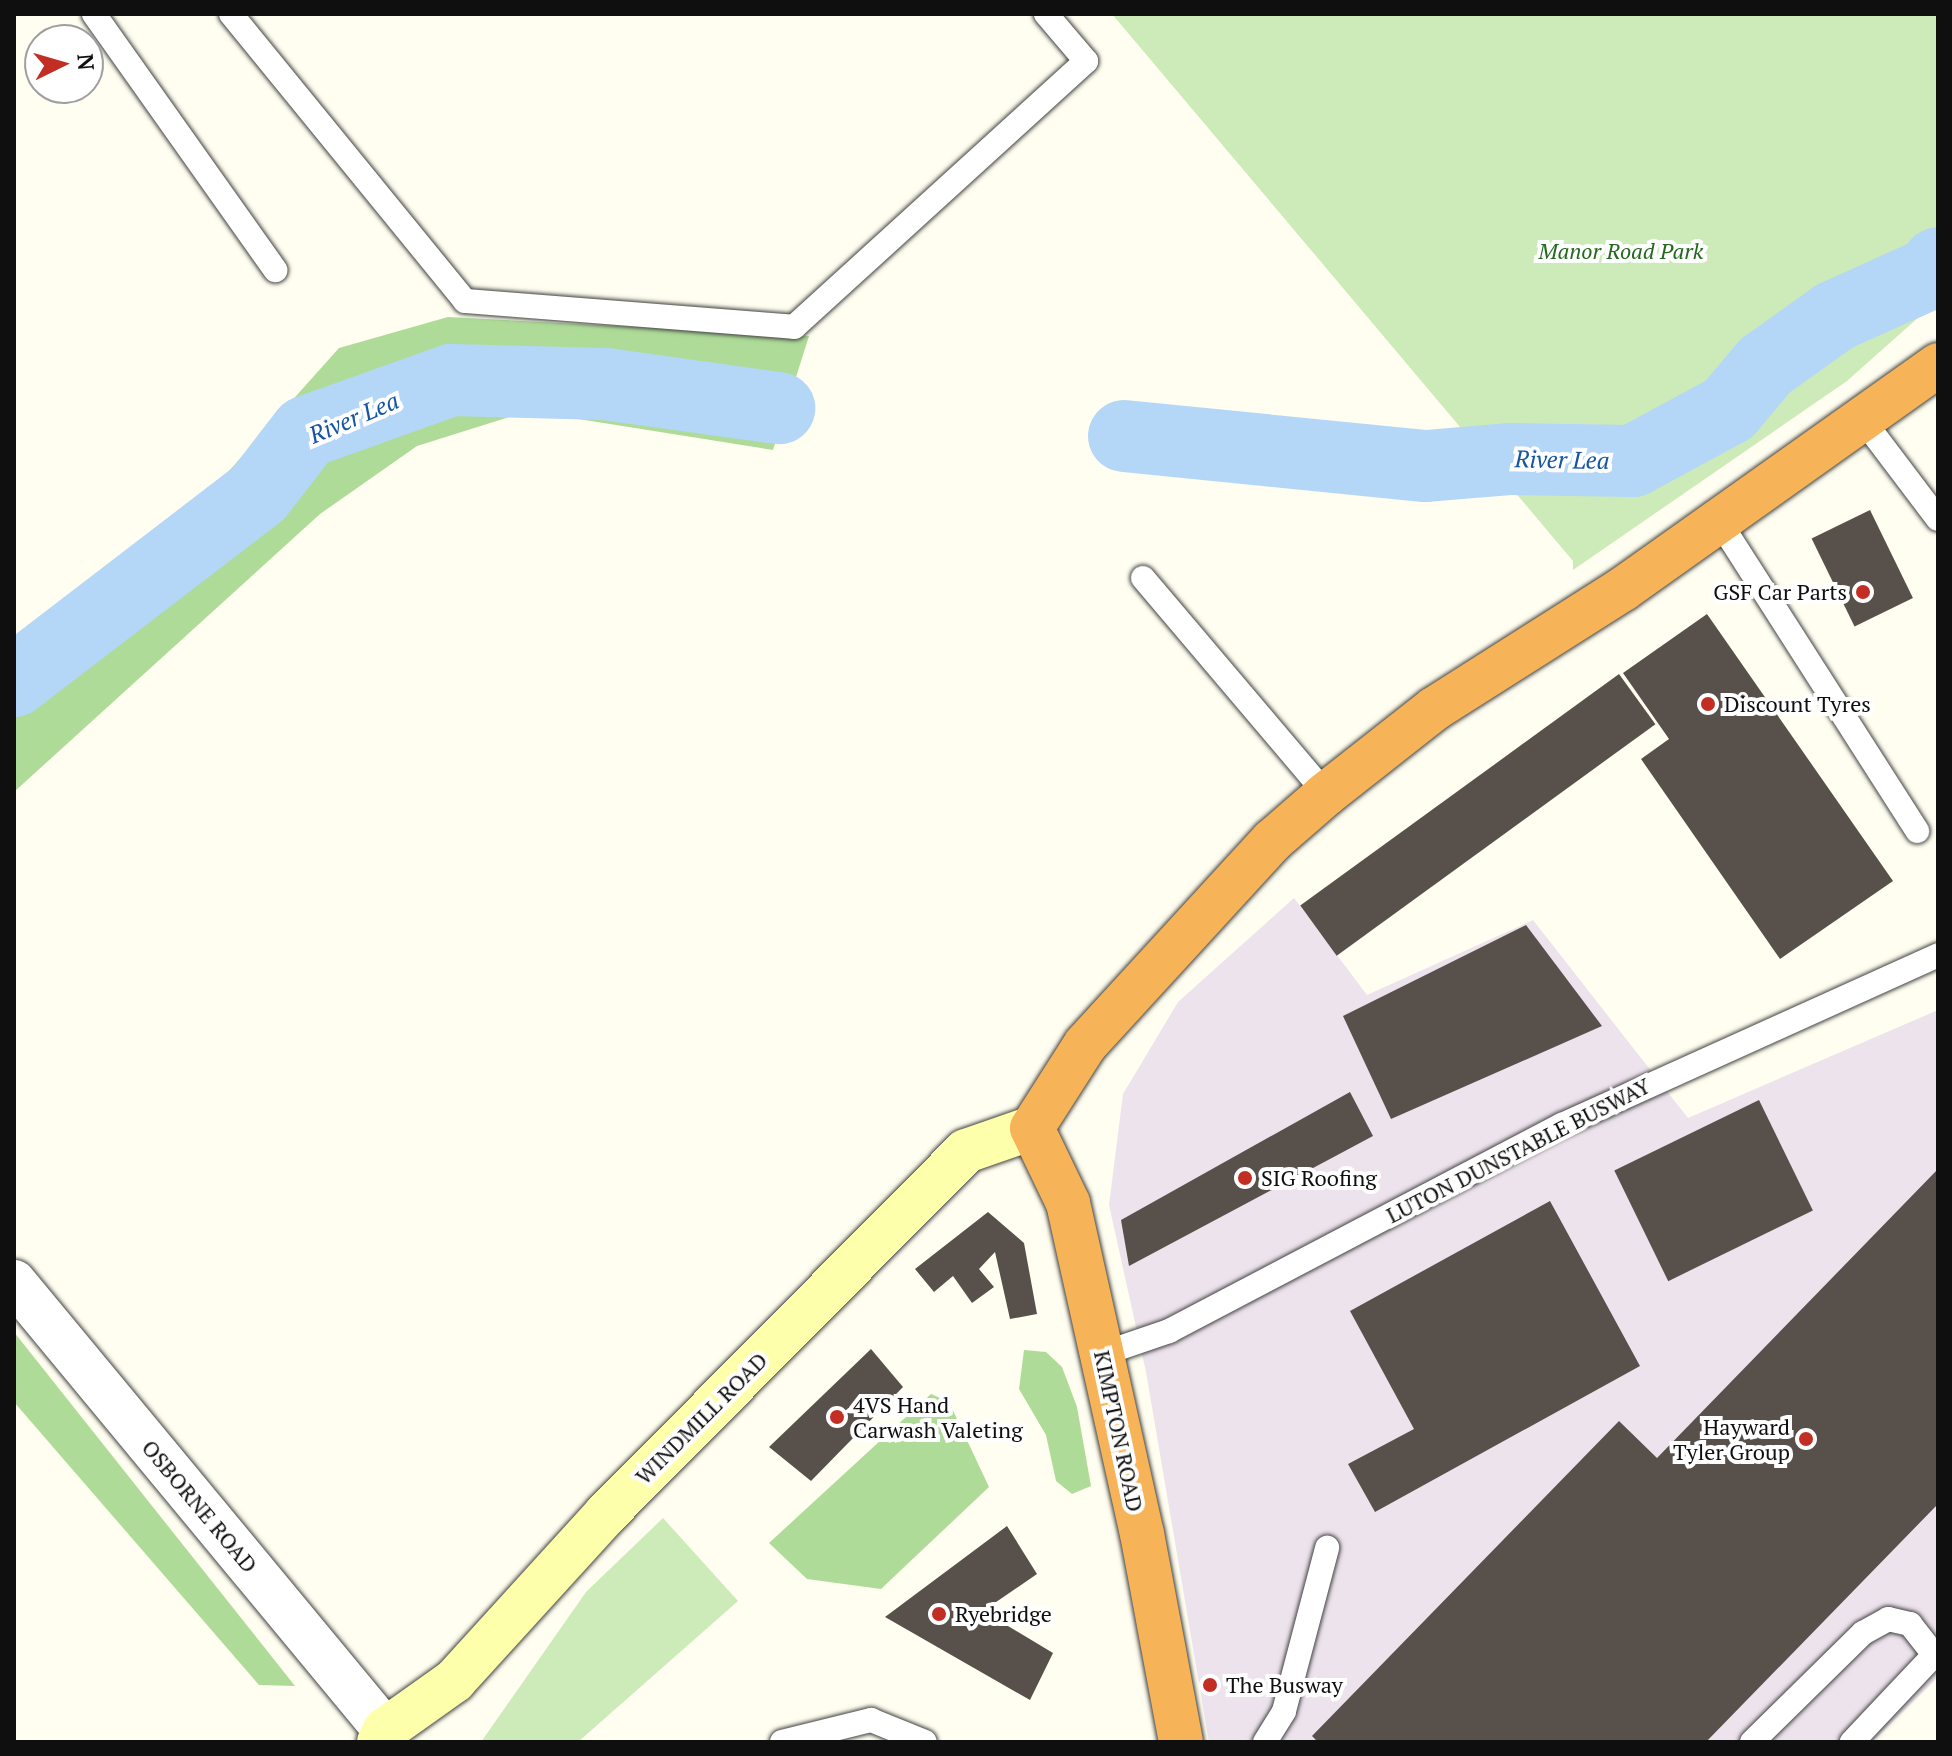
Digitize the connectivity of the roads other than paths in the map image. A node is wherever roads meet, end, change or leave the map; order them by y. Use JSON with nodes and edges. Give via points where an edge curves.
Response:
{"nodes":[{"id":1,"x":94,"y":14,"type":"edge"},
{"id":2,"x":231,"y":14,"type":"edge"},
{"id":3,"x":1046,"y":14,"type":"edge"},
{"id":4,"x":275,"y":270,"type":"dead end"},
{"id":5,"x":1938,"y":365,"type":"edge"},
{"id":6,"x":1860,"y":416,"type":"junction"},
{"id":7,"x":1938,"y":519,"type":"edge"},
{"id":8,"x":1719,"y":521,"type":"junction"},
{"id":9,"x":1143,"y":578,"type":"dead end"},
{"id":10,"x":1326,"y":794,"type":"junction"},
{"id":11,"x":1917,"y":831,"type":"dead end"},
{"id":12,"x":1938,"y":955,"type":"edge"},
{"id":13,"x":1032,"y":1128,"type":"junction"},
{"id":14,"x":14,"y":1282,"type":"edge"},
{"id":15,"x":1102,"y":1354,"type":"junction"},
{"id":16,"x":1327,"y":1548,"type":"dead end"},
{"id":17,"x":382,"y":1736,"type":"edge"},
{"id":18,"x":782,"y":1742,"type":"edge"},
{"id":19,"x":925,"y":1742,"type":"edge"},
{"id":20,"x":1181,"y":1742,"type":"edge"},
{"id":21,"x":1265,"y":1742,"type":"edge"},
{"id":22,"x":1752,"y":1742,"type":"edge"},
{"id":23,"x":1852,"y":1742,"type":"edge"}],
"edges":[{"from":1,"to":4,"type":"lane"},
{"from":2,"to":3,"type":"lane","via":[[465,301],[794,327],[1086,61]]},
{"from":5,"to":6,"type":"highway"},
{"from":6,"to":7,"type":"lane"},
{"from":6,"to":8,"type":"highway"},
{"from":8,"to":10,"type":"highway","via":[[1434,709]]},
{"from":8,"to":11,"type":"lane"},
{"from":9,"to":10,"type":"lane"},
{"from":10,"to":13,"type":"highway","via":[[1272,841],[1085,1045]]},
{"from":12,"to":15,"type":"lane","name":"LUTON DUNSTABLE BUSWAY","via":[[1627,1094],[1169,1331]]},
{"from":13,"to":15,"type":"highway","name":"KIMPTON ROAD","via":[[1068,1203]]},
{"from":13,"to":17,"type":"main road","name":"WINDMILL ROAD","via":[[966,1151],[606,1514],[454,1681]]},
{"from":14,"to":17,"type":"street","name":"OSBORNE ROAD"},
{"from":15,"to":20,"type":"highway","name":"KIMPTON ROAD"},
{"from":16,"to":21,"type":"lane","via":[[1284,1711]]},
{"from":18,"to":19,"type":"lane","via":[[871,1720]]},
{"from":22,"to":23,"type":"lane","via":[[1863,1633],[1888,1619],[1910,1624],[1934,1655]]}]}
